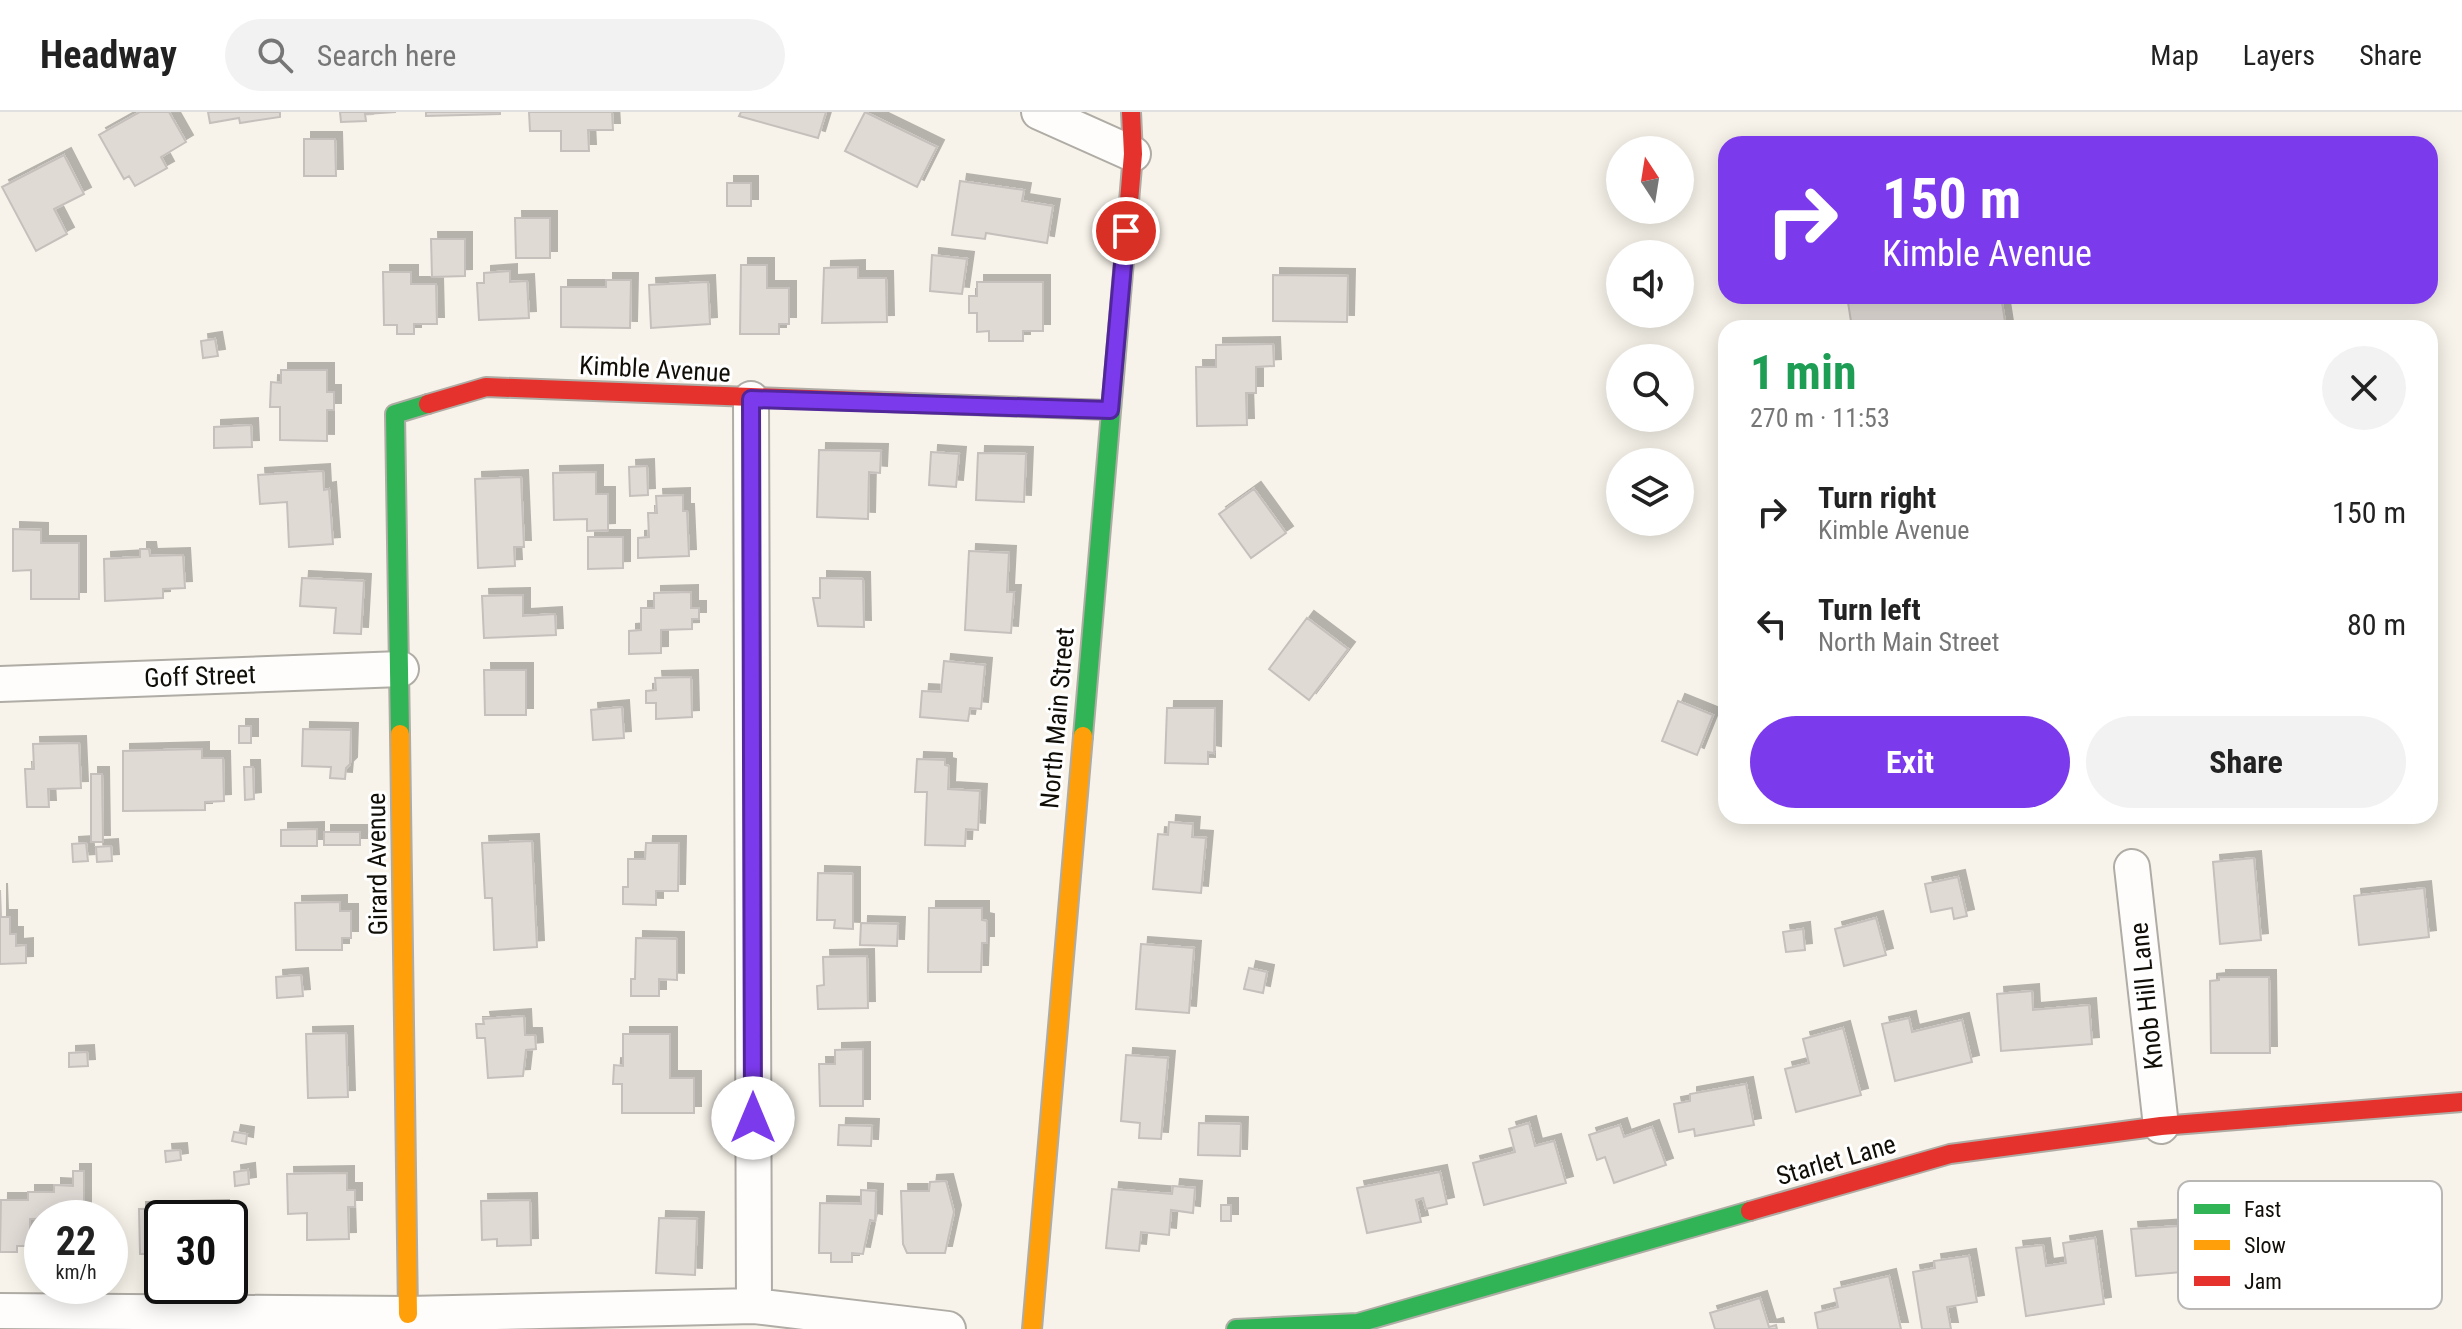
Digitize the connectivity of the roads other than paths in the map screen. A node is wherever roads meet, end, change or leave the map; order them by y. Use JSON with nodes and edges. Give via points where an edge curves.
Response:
{"nodes":[{"id":1,"x":1039,"y":112,"type":"edge"},
{"id":2,"x":1131,"y":112,"type":"edge"},
{"id":3,"x":1133,"y":154,"type":"junction"},
{"id":4,"x":751,"y":399,"type":"junction"},
{"id":5,"x":1110,"y":410,"type":"junction"},
{"id":6,"x":395,"y":414,"type":"joint"},
{"id":7,"x":401,"y":669,"type":"junction"},
{"id":8,"x":0,"y":684,"type":"edge"},
{"id":9,"x":2132,"y":867,"type":"dead end"},
{"id":10,"x":2462,"y":1102,"type":"edge"},
{"id":11,"x":2161,"y":1126,"type":"junction"},
{"id":12,"x":754,"y":1306,"type":"junction"},
{"id":13,"x":0,"y":1311,"type":"edge"},
{"id":14,"x":408,"y":1314,"type":"junction"},
{"id":15,"x":948,"y":1329,"type":"edge"},
{"id":16,"x":1032,"y":1329,"type":"edge"},
{"id":17,"x":1236,"y":1329,"type":"edge"}],
"edges":[{"from":1,"to":3,"type":"street"},
{"from":2,"to":3,"type":"street","name":"North Main Street"},
{"from":3,"to":5,"type":"street","name":"North Main Street"},
{"from":4,"to":5,"type":"street","name":"Kimble Avenue"},
{"from":4,"to":6,"type":"street","name":"Kimble Avenue","via":[[486,387]]},
{"from":4,"to":12,"type":"street"},
{"from":5,"to":16,"type":"street","name":"North Main Street"},
{"from":6,"to":7,"type":"street","name":"Girard Avenue"},
{"from":7,"to":8,"type":"street","name":"Goff Street"},
{"from":7,"to":14,"type":"street","name":"Girard Avenue"},
{"from":9,"to":11,"type":"street","name":"Knob Hill Lane"},
{"from":10,"to":11,"type":"street","name":"Starlet Lane"},
{"from":11,"to":17,"type":"street","name":"Starlet Lane","via":[[1950,1154],[1358,1323]]},
{"from":12,"to":14,"type":"street"},
{"from":12,"to":15,"type":"street"},
{"from":13,"to":14,"type":"street"}]}
